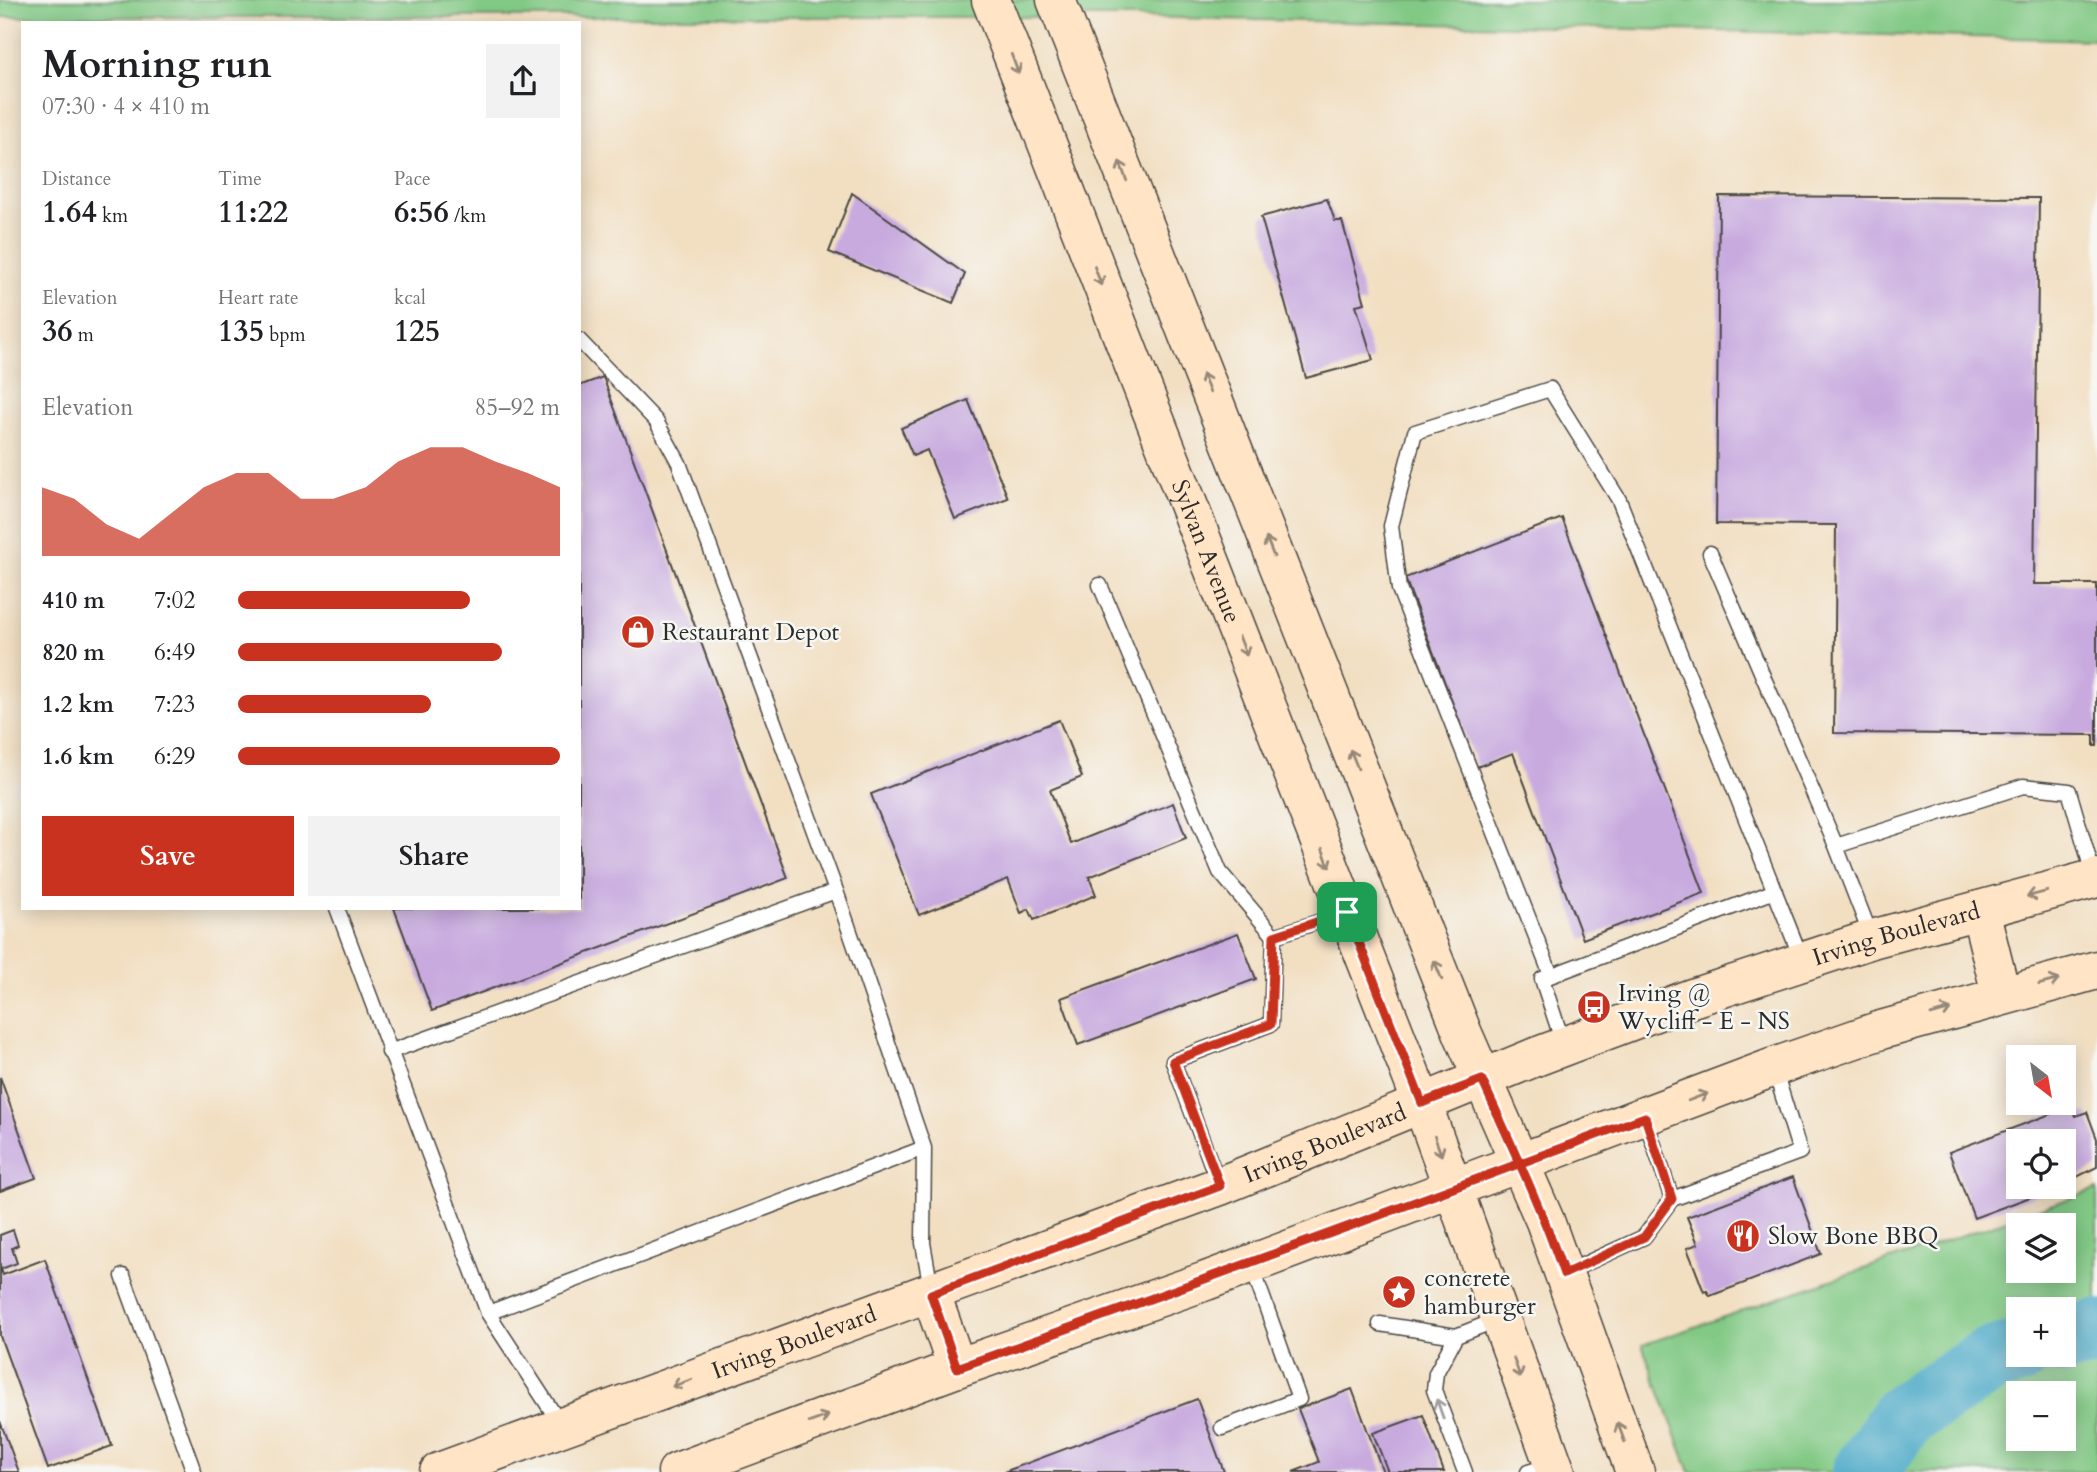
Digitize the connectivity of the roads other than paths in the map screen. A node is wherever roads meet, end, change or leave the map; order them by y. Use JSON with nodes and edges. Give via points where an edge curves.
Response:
{"nodes":[{"id":1,"x":991,"y":0,"type":"edge"},
{"id":2,"x":1056,"y":0,"type":"edge"},
{"id":3,"x":581,"y":342,"type":"edge"},
{"id":4,"x":1710,"y":553,"type":"dead end"},
{"id":5,"x":1100,"y":585,"type":"dead end"},
{"id":6,"x":1836,"y":846,"type":"junction"},
{"id":7,"x":2096,"y":878,"type":"edge"},
{"id":8,"x":836,"y":891,"type":"junction"},
{"id":9,"x":1775,"y":891,"type":"junction"},
{"id":10,"x":338,"y":910,"type":"edge"},
{"id":11,"x":1980,"y":910,"type":"junction"},
{"id":12,"x":1347,"y":912,"type":"junction"},
{"id":13,"x":1274,"y":936,"type":"junction"},
{"id":14,"x":1872,"y":939,"type":"junction"},
{"id":15,"x":1803,"y":962,"type":"junction"},
{"id":16,"x":2097,"y":970,"type":"edge"},
{"id":17,"x":1551,"y":975,"type":"junction"},
{"id":18,"x":2001,"y":994,"type":"junction"},
{"id":19,"x":1564,"y":1047,"type":"junction"},
{"id":20,"x":389,"y":1052,"type":"junction"},
{"id":21,"x":1774,"y":1067,"type":"junction"},
{"id":22,"x":1482,"y":1080,"type":"junction"},
{"id":23,"x":1422,"y":1103,"type":"junction"},
{"id":24,"x":1645,"y":1117,"type":"junction"},
{"id":25,"x":924,"y":1148,"type":"junction"},
{"id":26,"x":1520,"y":1164,"type":"junction"},
{"id":27,"x":1220,"y":1186,"type":"junction"},
{"id":28,"x":1453,"y":1188,"type":"junction"},
{"id":29,"x":1672,"y":1199,"type":"junction"},
{"id":30,"x":1251,"y":1264,"type":"junction"},
{"id":31,"x":1564,"y":1274,"type":"junction"},
{"id":32,"x":123,"y":1276,"type":"dead end"},
{"id":33,"x":931,"y":1294,"type":"junction"},
{"id":34,"x":488,"y":1313,"type":"junction"},
{"id":35,"x":1499,"y":1319,"type":"junction"},
{"id":36,"x":1380,"y":1324,"type":"dead end"},
{"id":37,"x":1456,"y":1336,"type":"junction"},
{"id":38,"x":957,"y":1368,"type":"junction"},
{"id":39,"x":562,"y":1426,"type":"junction"},
{"id":40,"x":1222,"y":1428,"type":"dead end"},
{"id":41,"x":1546,"y":1469,"type":"edge"},
{"id":42,"x":194,"y":1472,"type":"edge"},
{"id":43,"x":439,"y":1472,"type":"edge"},
{"id":44,"x":677,"y":1472,"type":"edge"},
{"id":45,"x":1465,"y":1472,"type":"edge"},
{"id":46,"x":1635,"y":1472,"type":"edge"}],
"edges":[{"from":1,"to":12,"type":"main road","name":"Sylvan Avenue","one_way":true},
{"from":22,"to":2,"type":"main road","one_way":true},
{"from":3,"to":8,"type":"lane","via":[[656,421],[679,463]]},
{"from":4,"to":6,"type":"lane"},
{"from":5,"to":13,"type":"lane","via":[[1220,872]]},
{"from":6,"to":7,"type":"lane","via":[[2023,786],[2069,791]]},
{"from":6,"to":14,"type":"lane"},
{"from":7,"to":11,"type":"main road","name":"Irving Boulevard","one_way":true},
{"from":8,"to":20,"type":"lane"},
{"from":8,"to":25,"type":"lane"},
{"from":9,"to":15,"type":"lane"},
{"from":9,"to":17,"type":"lane"},
{"from":9,"to":17,"type":"lane","via":[[1619,500],[1550,389],[1415,432],[1391,526],[1399,589]]},
{"from":10,"to":20,"type":"lane"},
{"from":11,"to":14,"type":"main road","name":"Irving Boulevard"},
{"from":11,"to":18,"type":"main road"},
{"from":12,"to":13,"type":"lane"},
{"from":12,"to":23,"type":"main road","name":"Sylvan Avenue"},
{"from":13,"to":27,"type":"lane","via":[[1271,1024],[1173,1061]]},
{"from":14,"to":15,"type":"main road","name":"Irving Boulevard"},
{"from":15,"to":19,"type":"main road","name":"Irving Boulevard"},
{"from":18,"to":16,"type":"main road","one_way":true},
{"from":17,"to":19,"type":"lane","via":[[1542,978]]},
{"from":21,"to":18,"type":"main road","one_way":true},
{"from":19,"to":22,"type":"main road","name":"Irving Boulevard"},
{"from":20,"to":34,"type":"lane"},
{"from":24,"to":21,"type":"main road","one_way":true},
{"from":21,"to":29,"type":"lane","via":[[1800,1152]]},
{"from":22,"to":23,"type":"main road","name":"Irving Boulevard"},
{"from":22,"to":26,"type":"main road"},
{"from":23,"to":27,"type":"main road","name":"Irving Boulevard"},
{"from":23,"to":28,"type":"main road","name":"Sylvan Avenue","one_way":true},
{"from":24,"to":26,"type":"main road"},
{"from":24,"to":29,"type":"lane"},
{"from":25,"to":33,"type":"lane","via":[[923,1243]]},
{"from":25,"to":34,"type":"lane"},
{"from":26,"to":28,"type":"main road"},
{"from":26,"to":31,"type":"main road"},
{"from":27,"to":33,"type":"main road","name":"Irving Boulevard"},
{"from":28,"to":30,"type":"main road"},
{"from":28,"to":35,"type":"main road","name":"Sylvan Avenue"},
{"from":29,"to":31,"type":"lane","via":[[1644,1237]]},
{"from":30,"to":38,"type":"main road"},
{"from":30,"to":40,"type":"lane","via":[[1299,1399]]},
{"from":46,"to":31,"type":"main road","one_way":true},
{"from":32,"to":42,"type":"lane"},
{"from":33,"to":38,"type":"main road"},
{"from":33,"to":39,"type":"main road","name":"Irving Boulevard","one_way":true},
{"from":34,"to":39,"type":"lane"},
{"from":35,"to":37,"type":"lane"},
{"from":35,"to":41,"type":"main road","name":"Sylvan Avenue","one_way":true},
{"from":36,"to":37,"type":"lane"},
{"from":45,"to":37,"type":"lane","one_way":true,"via":[[1434,1390],[1436,1373]]},
{"from":44,"to":38,"type":"main road","one_way":true},
{"from":39,"to":43,"type":"main road","name":"Irving Boulevard"}]}
